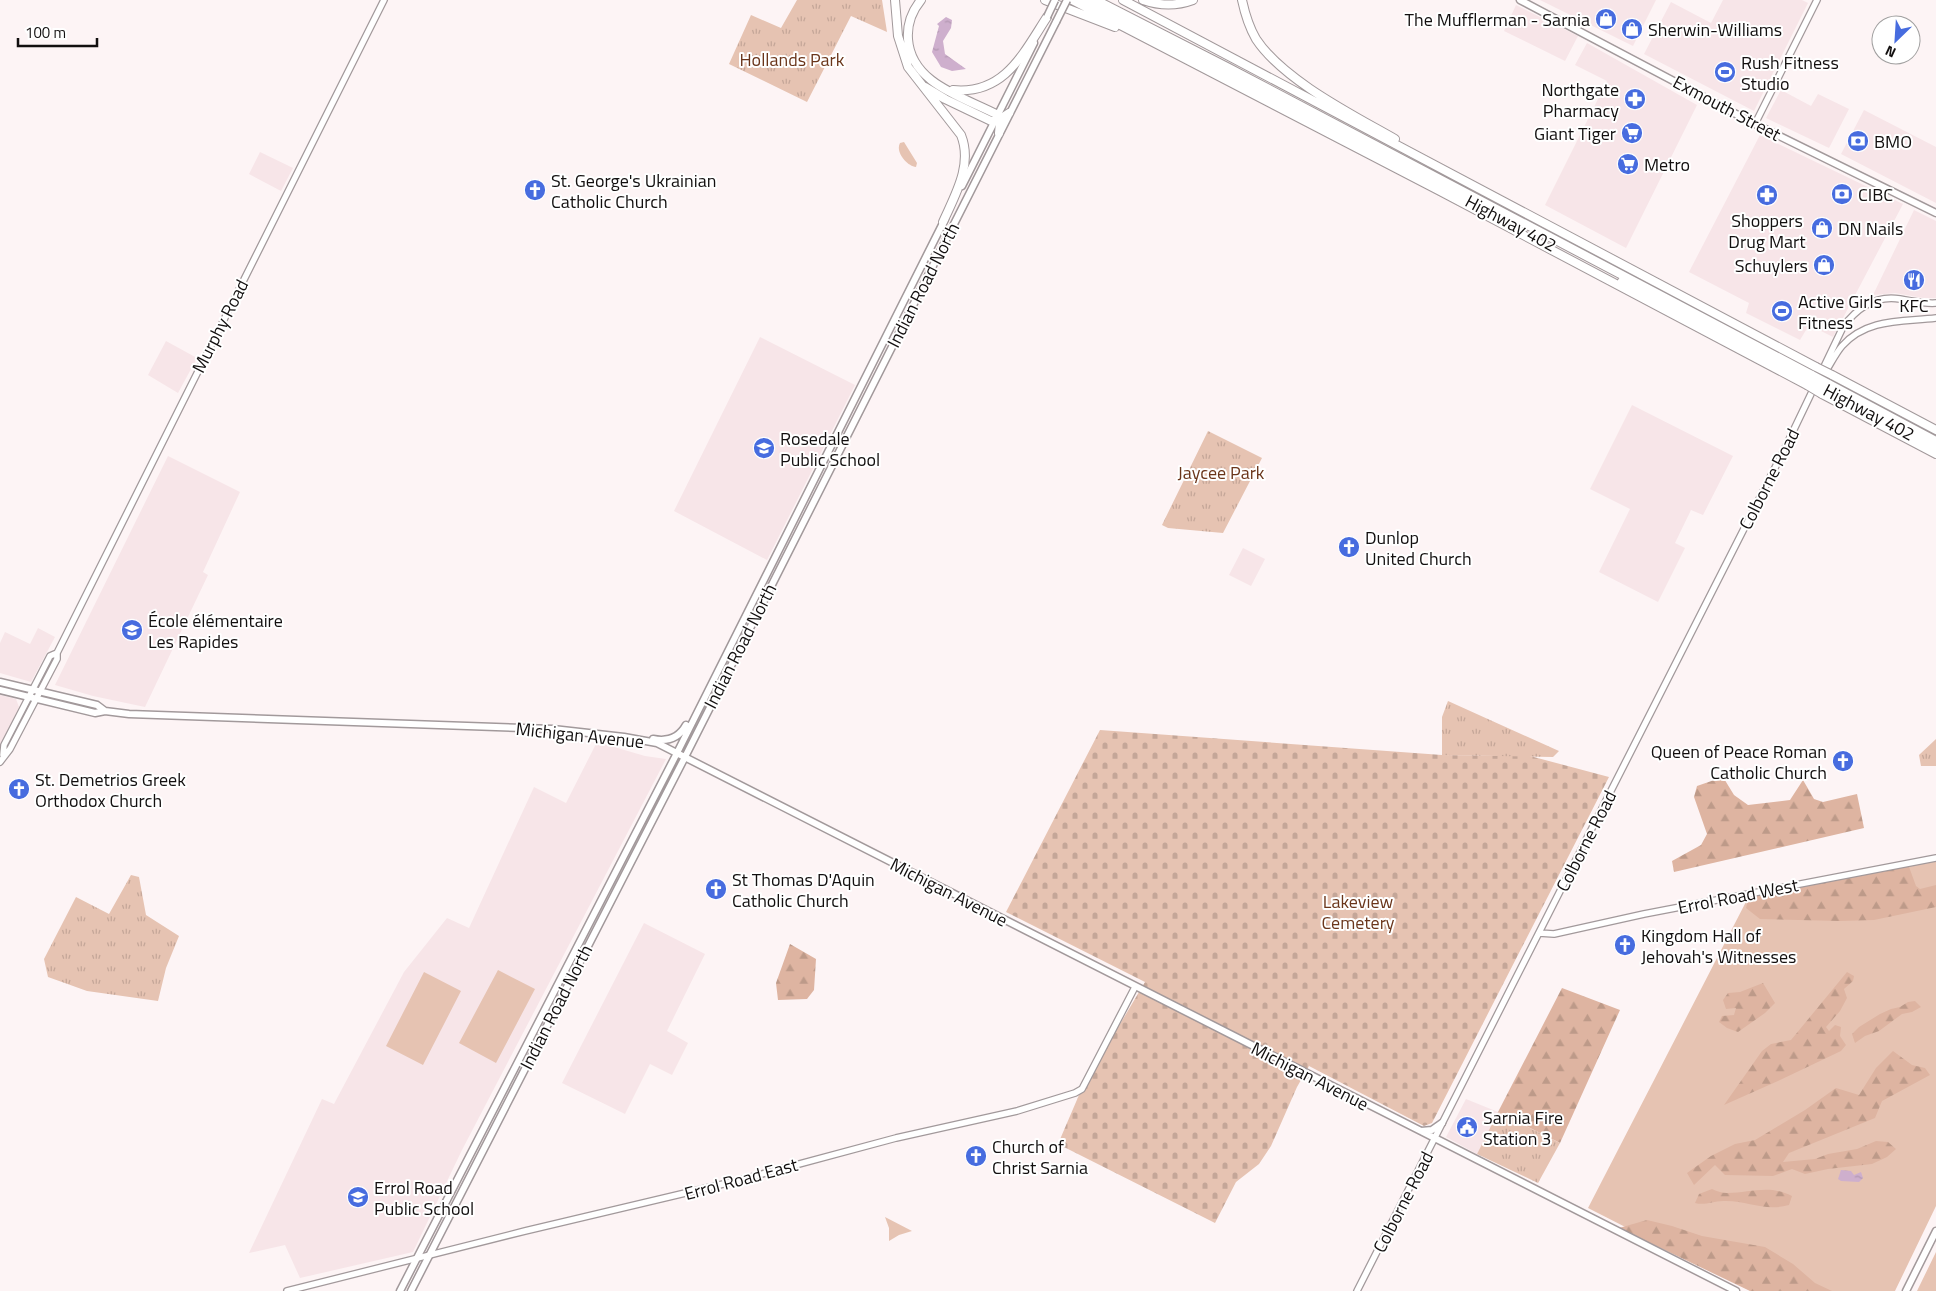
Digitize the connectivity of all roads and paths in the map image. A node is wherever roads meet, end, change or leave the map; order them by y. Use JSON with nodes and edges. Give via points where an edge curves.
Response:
{"nodes":[{"id":1,"x":384,"y":0,"type":"edge"},
{"id":2,"x":895,"y":0,"type":"edge"},
{"id":3,"x":921,"y":0,"type":"edge"},
{"id":4,"x":1045,"y":0,"type":"edge"},
{"id":5,"x":1055,"y":0,"type":"edge"},
{"id":6,"x":1067,"y":0,"type":"edge"},
{"id":7,"x":1072,"y":0,"type":"edge"},
{"id":8,"x":1084,"y":0,"type":"edge"},
{"id":9,"x":1096,"y":0,"type":"edge"},
{"id":10,"x":1123,"y":0,"type":"edge"},
{"id":11,"x":1143,"y":0,"type":"edge"},
{"id":12,"x":1193,"y":0,"type":"edge"},
{"id":13,"x":1242,"y":0,"type":"edge"},
{"id":14,"x":1520,"y":0,"type":"edge"},
{"id":15,"x":1817,"y":0,"type":"edge"},
{"id":16,"x":1047,"y":17,"type":"junction"},
{"id":17,"x":1159,"y":46,"type":"junction"},
{"id":18,"x":918,"y":82,"type":"junction"},
{"id":19,"x":938,"y":85,"type":"junction"},
{"id":20,"x":1009,"y":113,"type":"junction"},
{"id":21,"x":997,"y":118,"type":"junction"},
{"id":22,"x":1755,"y":124,"type":"junction"},
{"id":23,"x":999,"y":133,"type":"junction"},
{"id":24,"x":1516,"y":208,"type":"junction"},
{"id":25,"x":1936,"y":213,"type":"edge"},
{"id":26,"x":943,"y":222,"type":"junction"},
{"id":27,"x":1936,"y":304,"type":"edge"},
{"id":28,"x":1936,"y":318,"type":"edge"},
{"id":29,"x":1810,"y":383,"type":"junction"},
{"id":30,"x":1825,"y":388,"type":"junction"},
{"id":31,"x":1936,"y":430,"type":"edge"},
{"id":32,"x":1936,"y":441,"type":"edge"},
{"id":33,"x":1936,"y":447,"type":"edge"},
{"id":34,"x":1936,"y":454,"type":"edge"},
{"id":35,"x":57,"y":653,"type":"junction"},
{"id":36,"x":0,"y":682,"type":"edge"},
{"id":37,"x":32,"y":688,"type":"junction"},
{"id":38,"x":0,"y":690,"type":"edge"},
{"id":39,"x":41,"y":691,"type":"junction"},
{"id":40,"x":28,"y":697,"type":"junction"},
{"id":41,"x":36,"y":699,"type":"junction"},
{"id":42,"x":699,"y":708,"type":"junction"},
{"id":43,"x":104,"y":711,"type":"junction"},
{"id":44,"x":624,"y":737,"type":"junction"},
{"id":45,"x":677,"y":753,"type":"junction"},
{"id":46,"x":685,"y":757,"type":"junction"},
{"id":47,"x":2,"y":758,"type":"edge"},
{"id":48,"x":1936,"y":858,"type":"edge"},
{"id":49,"x":1540,"y":933,"type":"junction"},
{"id":50,"x":1135,"y":987,"type":"junction"},
{"id":51,"x":1442,"y":1123,"type":"junction"},
{"id":52,"x":1418,"y":1130,"type":"junction"},
{"id":53,"x":1434,"y":1139,"type":"junction"},
{"id":54,"x":1936,"y":1231,"type":"edge"},
{"id":55,"x":428,"y":1255,"type":"junction"},
{"id":56,"x":417,"y":1258,"type":"junction"},
{"id":57,"x":287,"y":1291,"type":"edge"},
{"id":58,"x":400,"y":1291,"type":"edge"},
{"id":59,"x":411,"y":1291,"type":"edge"},
{"id":60,"x":1357,"y":1291,"type":"edge"},
{"id":61,"x":1736,"y":1291,"type":"edge"},
{"id":62,"x":1906,"y":1291,"type":"edge"}],
"edges":[{"from":1,"to":35,"type":"street","name":"Murphy Road"},
{"from":2,"to":18,"type":"highway","via":[[902,51]]},
{"from":3,"to":19,"type":"highway","via":[[910,20],[908,43],[916,66]]},
{"from":4,"to":17,"type":"highway"},
{"from":5,"to":16,"type":"main road","name":"Indian Road North","bridge":true},
{"from":6,"to":20,"type":"main road","name":"Indian Road North","bridge":true},
{"from":7,"to":17,"type":"highway"},
{"from":8,"to":29,"type":"highway","name":"Highway 402"},
{"from":9,"to":29,"type":"highway","via":[[1229,68]]},
{"from":10,"to":24,"type":"highway","name":"Highway 402"},
{"from":11,"to":12,"type":"highway","via":[[1164,5]]},
{"from":13,"to":24,"type":"highway","via":[[1256,39],[1294,77]]},
{"from":14,"to":22,"type":"main road","name":"Exmouth Street"},
{"from":15,"to":22,"type":"street"},
{"from":16,"to":19,"type":"highway","via":[[1020,58],[998,81],[967,91]]},
{"from":16,"to":21,"type":"main road","name":"Indian Road North"},
{"from":17,"to":29,"type":"highway"},
{"from":18,"to":21,"type":"highway","via":[[978,116]]},
{"from":18,"to":26,"type":"highway","via":[[965,144],[966,158],[960,184]]},
{"from":19,"to":21,"type":"highway"},
{"from":20,"to":21,"type":"highway"},
{"from":20,"to":23,"type":"main road","name":"Indian Road North"},
{"from":21,"to":23,"type":"highway"},
{"from":21,"to":26,"type":"main road","name":"Indian Road North"},
{"from":22,"to":25,"type":"main road","name":"Exmouth Street"},
{"from":23,"to":46,"type":"main road","name":"Indian Road North"},
{"from":24,"to":31,"type":"highway","name":"Highway 402","bridge":true},
{"from":26,"to":42,"type":"main road","name":"Indian Road North"},
{"from":27,"to":29,"type":"street","name":"Colborne Road","via":[[1890,298],[1868,304],[1843,328]]},
{"from":28,"to":29,"type":"street","name":"Colborne Road","via":[[1884,323],[1858,333],[1841,347]]},
{"from":29,"to":30,"type":"highway","name":"Highway 402","bridge":true},
{"from":29,"to":49,"type":"street","name":"Colborne Road"},
{"from":30,"to":32,"type":"highway"},
{"from":30,"to":33,"type":"highway","name":"Highway 402"},
{"from":30,"to":34,"type":"highway"},
{"from":35,"to":37,"type":"street","name":"Murphy Road","via":[[50,656]]},
{"from":35,"to":39,"type":"street","name":"Murphy Road"},
{"from":36,"to":37,"type":"main road","name":"Michigan Avenue"},
{"from":37,"to":39,"type":"main road","name":"Michigan Avenue"},
{"from":37,"to":40,"type":"street","name":"Murphy Road"},
{"from":38,"to":40,"type":"main road","name":"Michigan Avenue"},
{"from":39,"to":41,"type":"street","name":"Murphy Road"},
{"from":39,"to":43,"type":"main road","name":"Michigan Avenue","via":[[98,704]]},
{"from":40,"to":41,"type":"main road","name":"Michigan Avenue"},
{"from":40,"to":47,"type":"street","name":"Murphy Road","via":[[4,745]]},
{"from":41,"to":43,"type":"main road","name":"Michigan Avenue","via":[[95,713]]},
{"from":41,"to":47,"type":"street","name":"Murphy Road"},
{"from":42,"to":44,"type":"main road","via":[[681,734],[674,738]]},
{"from":42,"to":45,"type":"main road","name":"Indian Road North"},
{"from":43,"to":44,"type":"main road","name":"Michigan Avenue","via":[[553,729]]},
{"from":44,"to":45,"type":"main road","name":"Michigan Avenue","via":[[656,743]]},
{"from":45,"to":46,"type":"main road","name":"Michigan Avenue"},
{"from":45,"to":56,"type":"main road","name":"Indian Road North"},
{"from":46,"to":50,"type":"main road","name":"Michigan Avenue"},
{"from":46,"to":55,"type":"main road","name":"Indian Road North"},
{"from":48,"to":49,"type":"street","name":"Errol Road West","via":[[1554,934]]},
{"from":49,"to":51,"type":"street","name":"Colborne Road"},
{"from":50,"to":52,"type":"main road","name":"Michigan Avenue"},
{"from":50,"to":55,"type":"street","name":"Errol Road East","via":[[1082,1089],[1075,1092],[1017,1111],[896,1138],[736,1181]]},
{"from":51,"to":52,"type":"main road","via":[[1432,1130]]},
{"from":51,"to":53,"type":"street","name":"Colborne Road"},
{"from":52,"to":53,"type":"main road","name":"Michigan Avenue"},
{"from":53,"to":60,"type":"street","name":"Colborne Road"},
{"from":53,"to":61,"type":"main road","name":"Michigan Avenue"},
{"from":54,"to":62,"type":"main road"},
{"from":55,"to":56,"type":"street","name":"Errol Road East"},
{"from":55,"to":59,"type":"main road","name":"Indian Road North"},
{"from":56,"to":57,"type":"street","name":"Errol Road East"},
{"from":56,"to":58,"type":"main road","name":"Indian Road North"}]}
